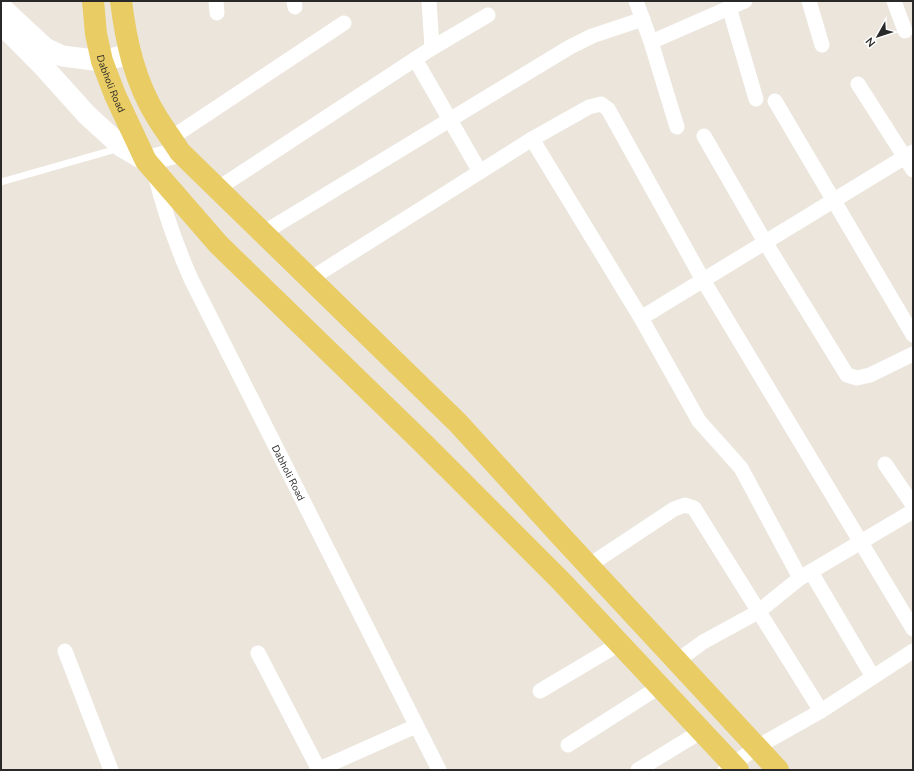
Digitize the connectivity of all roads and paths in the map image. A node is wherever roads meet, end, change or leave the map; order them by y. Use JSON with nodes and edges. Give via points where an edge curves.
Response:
{"nodes":[{"id":1,"x":93,"y":1,"type":"edge"},
{"id":2,"x":121,"y":1,"type":"edge"},
{"id":3,"x":429,"y":1,"type":"edge"},
{"id":4,"x":636,"y":1,"type":"edge"},
{"id":5,"x":745,"y":1,"type":"edge"},
{"id":6,"x":809,"y":1,"type":"edge"},
{"id":7,"x":894,"y":1,"type":"edge"},
{"id":8,"x":1,"y":7,"type":"edge"},
{"id":9,"x":729,"y":7,"type":"junction"},
{"id":10,"x":488,"y":15,"type":"dead end"},
{"id":11,"x":643,"y":19,"type":"junction"},
{"id":12,"x":344,"y":23,"type":"dead end"},
{"id":13,"x":1,"y":24,"type":"edge"},
{"id":14,"x":905,"y":31,"type":"dead end"},
{"id":15,"x":651,"y":42,"type":"junction"},
{"id":16,"x":822,"y":45,"type":"dead end"},
{"id":17,"x":432,"y":48,"type":"junction"},
{"id":18,"x":130,"y":54,"type":"junction"},
{"id":19,"x":415,"y":58,"type":"junction"},
{"id":20,"x":102,"y":61,"type":"junction"},
{"id":21,"x":858,"y":84,"type":"dead end"},
{"id":22,"x":756,"y":99,"type":"dead end"},
{"id":23,"x":774,"y":101,"type":"dead end"},
{"id":24,"x":451,"y":119,"type":"junction"},
{"id":25,"x":677,"y":127,"type":"dead end"},
{"id":26,"x":704,"y":136,"type":"dead end"},
{"id":27,"x":532,"y":139,"type":"junction"},
{"id":28,"x":176,"y":145,"type":"junction"},
{"id":29,"x":122,"y":147,"type":"junction"},
{"id":30,"x":910,"y":160,"type":"edge"},
{"id":31,"x":150,"y":165,"type":"junction"},
{"id":32,"x":480,"y":172,"type":"junction"},
{"id":33,"x":1,"y":182,"type":"edge"},
{"id":34,"x":217,"y":189,"type":"junction"},
{"id":35,"x":834,"y":200,"type":"junction"},
{"id":36,"x":263,"y":233,"type":"junction"},
{"id":37,"x":765,"y":242,"type":"junction"},
{"id":38,"x":310,"y":279,"type":"junction"},
{"id":39,"x":703,"y":280,"type":"junction"},
{"id":40,"x":641,"y":318,"type":"junction"},
{"id":41,"x":913,"y":335,"type":"edge"},
{"id":42,"x":913,"y":354,"type":"edge"},
{"id":43,"x":885,"y":464,"type":"dead end"},
{"id":44,"x":913,"y":505,"type":"edge"},
{"id":45,"x":913,"y":511,"type":"edge"},
{"id":46,"x":861,"y":542,"type":"junction"},
{"id":47,"x":588,"y":566,"type":"junction"},
{"id":48,"x":806,"y":575,"type":"junction"},
{"id":49,"x":758,"y":612,"type":"junction"},
{"id":50,"x":913,"y":629,"type":"edge"},
{"id":51,"x":619,"y":644,"type":"junction"},
{"id":52,"x":65,"y":651,"type":"dead end"},
{"id":53,"x":913,"y":651,"type":"edge"},
{"id":54,"x":258,"y":653,"type":"dead end"},
{"id":55,"x":677,"y":661,"type":"junction"},
{"id":56,"x":873,"y":677,"type":"junction"},
{"id":57,"x":659,"y":687,"type":"junction"},
{"id":58,"x":540,"y":691,"type":"dead end"},
{"id":59,"x":821,"y":711,"type":"junction"},
{"id":60,"x":416,"y":726,"type":"junction"},
{"id":61,"x":700,"y":732,"type":"junction"},
{"id":62,"x":568,"y":745,"type":"dead end"},
{"id":63,"x":757,"y":747,"type":"junction"},
{"id":64,"x":732,"y":768,"type":"edge"},
{"id":65,"x":111,"y":770,"type":"edge"},
{"id":66,"x":318,"y":770,"type":"edge"},
{"id":67,"x":439,"y":770,"type":"edge"},
{"id":68,"x":638,"y":770,"type":"edge"},
{"id":69,"x":778,"y":770,"type":"edge"}],
"edges":[{"from":1,"to":20,"type":"main road","name":"Dabholi Road"},
{"from":2,"to":18,"type":"main road"},
{"from":3,"to":17,"type":"street"},
{"from":4,"to":11,"type":"street"},
{"from":5,"to":9,"type":"street"},
{"from":6,"to":16,"type":"street"},
{"from":7,"to":14,"type":"street"},
{"from":8,"to":20,"type":"street","via":[[45,48],[62,56]]},
{"from":9,"to":15,"type":"street"},
{"from":9,"to":22,"type":"street"},
{"from":10,"to":17,"type":"street"},
{"from":11,"to":15,"type":"street"},
{"from":11,"to":24,"type":"street","via":[[592,36],[570,47]]},
{"from":12,"to":28,"type":"street"},
{"from":13,"to":29,"type":"street"},
{"from":15,"to":25,"type":"street"},
{"from":17,"to":19,"type":"street"},
{"from":18,"to":20,"type":"street"},
{"from":18,"to":28,"type":"main road","via":[[157,118]]},
{"from":19,"to":24,"type":"street"},
{"from":19,"to":34,"type":"street"},
{"from":20,"to":31,"type":"main road","name":"Dabholi Road","via":[[115,95]]},
{"from":21,"to":30,"type":"street"},
{"from":23,"to":35,"type":"street"},
{"from":24,"to":32,"type":"street"},
{"from":24,"to":36,"type":"street"},
{"from":26,"to":37,"type":"street"},
{"from":27,"to":32,"type":"street"},
{"from":27,"to":39,"type":"street","via":[[589,107],[600,104],[608,109]]},
{"from":27,"to":40,"type":"street"},
{"from":28,"to":31,"type":"street"},
{"from":28,"to":34,"type":"main road"},
{"from":29,"to":31,"type":"street"},
{"from":29,"to":33,"type":"lane"},
{"from":30,"to":35,"type":"street"},
{"from":31,"to":51,"type":"main road","via":[[219,245],[562,581]]},
{"from":31,"to":60,"type":"street","name":"Dabholi Road","via":[[176,246],[191,279]]},
{"from":32,"to":38,"type":"street"},
{"from":34,"to":36,"type":"main road"},
{"from":35,"to":37,"type":"street"},
{"from":35,"to":41,"type":"street"},
{"from":36,"to":38,"type":"main road"},
{"from":37,"to":39,"type":"street"},
{"from":37,"to":42,"type":"street","via":[[847,375],[857,378],[870,375]]},
{"from":38,"to":47,"type":"main road","via":[[458,423]]},
{"from":39,"to":40,"type":"street"},
{"from":39,"to":46,"type":"street"},
{"from":40,"to":48,"type":"street","via":[[699,421],[741,468]]},
{"from":43,"to":44,"type":"street"},
{"from":45,"to":46,"type":"street"},
{"from":46,"to":48,"type":"street"},
{"from":46,"to":50,"type":"street"},
{"from":47,"to":49,"type":"street","via":[[674,509],[685,505],[694,508]]},
{"from":47,"to":55,"type":"main road"},
{"from":48,"to":49,"type":"street"},
{"from":48,"to":56,"type":"street"},
{"from":49,"to":55,"type":"street","via":[[703,642]]},
{"from":49,"to":59,"type":"street"},
{"from":51,"to":57,"type":"main road"},
{"from":51,"to":58,"type":"street"},
{"from":52,"to":65,"type":"street"},
{"from":53,"to":56,"type":"street"},
{"from":54,"to":66,"type":"street"},
{"from":55,"to":63,"type":"main road"},
{"from":56,"to":59,"type":"street"},
{"from":57,"to":61,"type":"main road"},
{"from":57,"to":62,"type":"street"},
{"from":59,"to":63,"type":"street"},
{"from":60,"to":66,"type":"street"},
{"from":60,"to":67,"type":"street","name":"Dabholi Road"},
{"from":61,"to":64,"type":"main road"},
{"from":61,"to":68,"type":"street"},
{"from":63,"to":64,"type":"street"},
{"from":63,"to":69,"type":"main road"}]}
